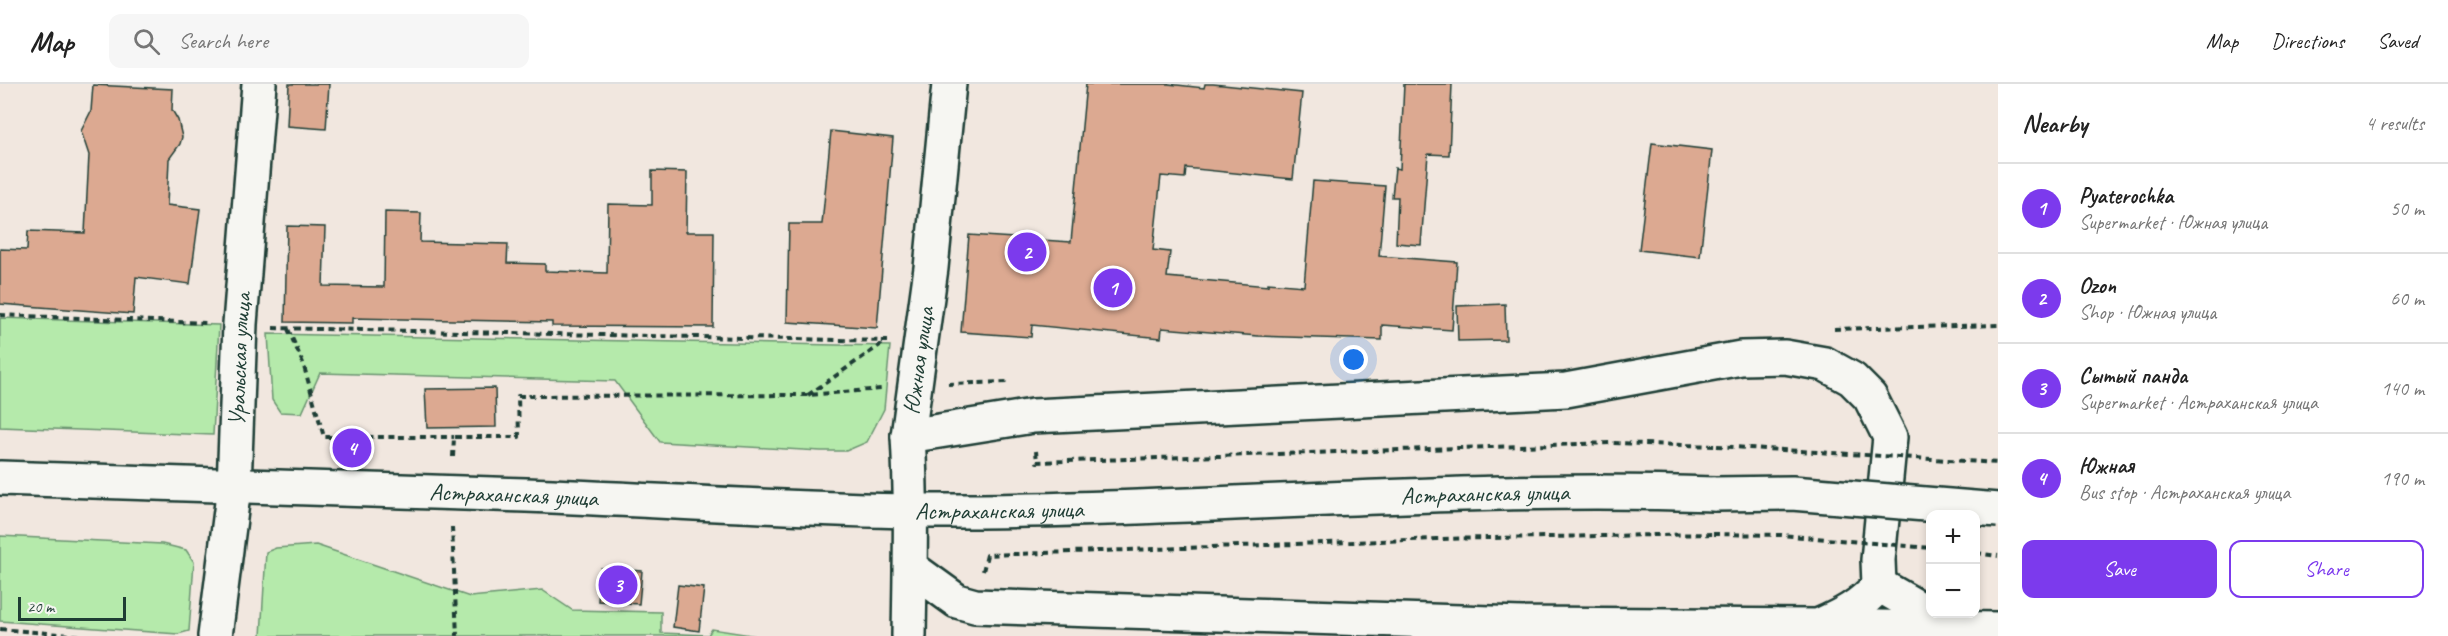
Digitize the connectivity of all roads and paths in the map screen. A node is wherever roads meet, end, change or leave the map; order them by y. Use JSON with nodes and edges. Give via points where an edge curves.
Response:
{"nodes":[{"id":1,"x":259,"y":84,"type":"edge"},
{"id":2,"x":949,"y":84,"type":"edge"},
{"id":3,"x":0,"y":315,"type":"edge"},
{"id":4,"x":240,"y":324,"type":"junction"},
{"id":5,"x":922,"y":324,"type":"junction"},
{"id":6,"x":288,"y":329,"type":"junction"},
{"id":7,"x":886,"y":341,"type":"junction"},
{"id":8,"x":808,"y":395,"type":"dead end"},
{"id":9,"x":1033,"y":416,"type":"junction"},
{"id":10,"x":908,"y":436,"type":"junction"},
{"id":11,"x":454,"y":437,"type":"dead end"},
{"id":12,"x":1998,"y":464,"type":"edge"},
{"id":13,"x":0,"y":478,"type":"edge"},
{"id":14,"x":234,"y":487,"type":"junction"},
{"id":15,"x":1998,"y":510,"type":"edge"},
{"id":16,"x":912,"y":511,"type":"junction"},
{"id":17,"x":1926,"y":548,"type":"edge"},
{"id":18,"x":1980,"y":554,"type":"edge"},
{"id":19,"x":1998,"y":556,"type":"edge"},
{"id":20,"x":910,"y":567,"type":"junction"},
{"id":21,"x":1879,"y":585,"type":"junction"},
{"id":22,"x":975,"y":606,"type":"junction"},
{"id":23,"x":1818,"y":626,"type":"junction"},
{"id":24,"x":0,"y":628,"type":"edge"},
{"id":25,"x":1992,"y":629,"type":"edge"},
{"id":26,"x":82,"y":636,"type":"edge"},
{"id":27,"x":215,"y":636,"type":"edge"},
{"id":28,"x":909,"y":636,"type":"edge"}],
"edges":[{"from":1,"to":4,"type":"street","name":"Уральская улица"},
{"from":2,"to":5,"type":"street","name":"Южная улица"},
{"from":3,"to":4,"type":"path"},
{"from":4,"to":6,"type":"path"},
{"from":4,"to":14,"type":"street","name":"Уральская улица"},
{"from":5,"to":7,"type":"path"},
{"from":5,"to":10,"type":"street","name":"Южная улица"},
{"from":6,"to":7,"type":"path"},
{"from":6,"to":11,"type":"path","via":[[303,363],[324,437]]},
{"from":7,"to":8,"type":"path"},
{"from":9,"to":10,"type":"street"},
{"from":9,"to":12,"type":"path","bridge":true,"via":[[1037,462],[1611,443]]},
{"from":9,"to":21,"type":"street","via":[[1566,390],[1741,358],[1785,357],[1825,364],[1852,380],[1870,397],[1890,437]]},
{"from":10,"to":16,"type":"street","name":"Южная улица"},
{"from":13,"to":14,"type":"street","name":"Астраханская улица"},
{"from":14,"to":16,"type":"street","name":"Астраханская улица"},
{"from":14,"to":27,"type":"street","name":"Уральская улица"},
{"from":15,"to":16,"type":"street","name":"Астраханская улица","bridge":true,"via":[[1803,494],[1652,492]]},
{"from":16,"to":20,"type":"street","name":"Южная улица"},
{"from":17,"to":22,"type":"path","bridge":true,"via":[[1780,535],[1713,534],[1436,539],[987,555]]},
{"from":18,"to":19,"type":"path"},
{"from":20,"to":22,"type":"street","via":[[957,601]]},
{"from":20,"to":28,"type":"street","name":"Южная улица"},
{"from":21,"to":23,"type":"street","via":[[1850,613]]},
{"from":21,"to":25,"type":"street","via":[[1931,615]]},
{"from":22,"to":23,"type":"street","via":[[1522,624]]},
{"from":23,"to":25,"type":"street"},
{"from":24,"to":26,"type":"path"}]}
